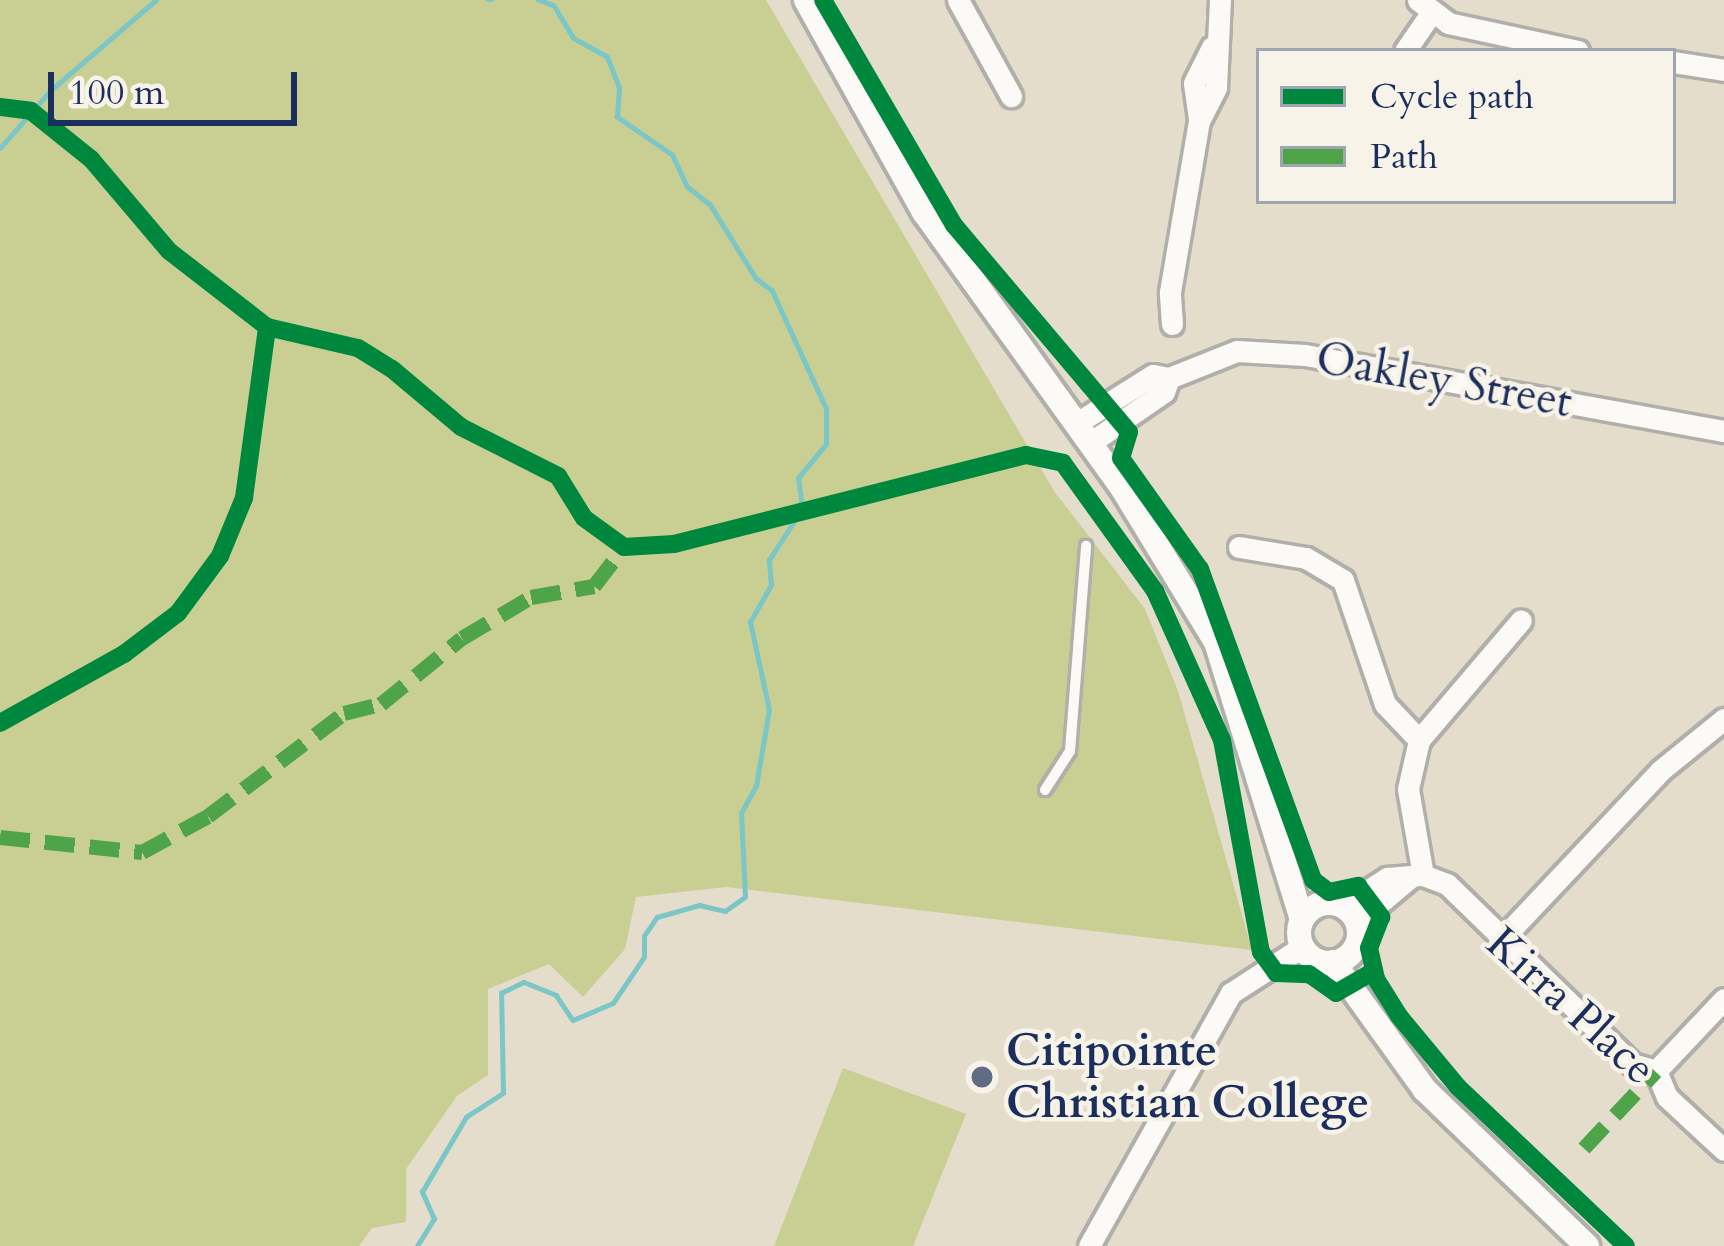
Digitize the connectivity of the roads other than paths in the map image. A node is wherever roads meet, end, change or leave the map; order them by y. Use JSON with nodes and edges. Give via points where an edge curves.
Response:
{"nodes":[{"id":1,"x":806,"y":0,"type":"edge"},
{"id":2,"x":958,"y":0,"type":"edge"},
{"id":3,"x":1220,"y":0,"type":"edge"},
{"id":4,"x":1424,"y":8,"type":"edge"},
{"id":5,"x":1406,"y":48,"type":"edge"},
{"id":6,"x":1567,"y":48,"type":"edge"},
{"id":7,"x":1676,"y":62,"type":"edge"},
{"id":8,"x":1724,"y":70,"type":"edge"},
{"id":9,"x":1011,"y":96,"type":"dead end"},
{"id":10,"x":1172,"y":323,"type":"dead end"},
{"id":11,"x":1724,"y":431,"type":"edge"},
{"id":12,"x":1083,"y":433,"type":"junction"},
{"id":13,"x":1086,"y":546,"type":"dead end"},
{"id":14,"x":1239,"y":547,"type":"dead end"},
{"id":15,"x":1521,"y":620,"type":"dead end"},
{"id":16,"x":1724,"y":719,"type":"edge"},
{"id":17,"x":1419,"y":740,"type":"junction"},
{"id":18,"x":1045,"y":790,"type":"dead end"},
{"id":19,"x":1418,"y":876,"type":"junction"},
{"id":20,"x":1331,"y":913,"type":"junction"},
{"id":21,"x":1499,"y":942,"type":"junction"},
{"id":22,"x":1302,"y":946,"type":"junction"},
{"id":23,"x":1343,"y":956,"type":"junction"},
{"id":24,"x":1724,"y":999,"type":"edge"},
{"id":25,"x":1656,"y":1071,"type":"junction"},
{"id":26,"x":1724,"y":1150,"type":"edge"},
{"id":27,"x":1088,"y":1246,"type":"edge"},
{"id":28,"x":1587,"y":1246,"type":"edge"}],
"edges":[{"from":1,"to":12,"type":"street","via":[[924,212]]},
{"from":2,"to":9,"type":"street"},
{"from":3,"to":10,"type":"street","via":[[1216,87],[1199,121],[1170,292]]},
{"from":4,"to":5,"type":"street"},
{"from":4,"to":6,"type":"street"},
{"from":7,"to":8,"type":"street"},
{"from":11,"to":12,"type":"street","name":"Oakley Street","via":[[1265,350],[1210,356],[1169,378],[1153,375]]},
{"from":12,"to":20,"type":"street","via":[[1216,643],[1292,870]]},
{"from":13,"to":18,"type":"lane","via":[[1070,751]]},
{"from":14,"to":17,"type":"street","via":[[1306,558],[1343,580],[1385,704]]},
{"from":15,"to":17,"type":"street"},
{"from":16,"to":21,"type":"street","via":[[1661,770]]},
{"from":17,"to":19,"type":"street","via":[[1408,789]]},
{"from":19,"to":20,"type":"street","via":[[1388,878]]},
{"from":19,"to":21,"type":"street","name":"Kirra Place","via":[[1447,884]]},
{"from":20,"to":22,"type":"street"},
{"from":20,"to":23,"type":"street"},
{"from":21,"to":25,"type":"street","name":"Kirra Place","via":[[1631,1064]]},
{"from":22,"to":23,"type":"street"},
{"from":22,"to":27,"type":"street","via":[[1232,992]]},
{"from":23,"to":28,"type":"street","via":[[1425,1090]]},
{"from":24,"to":25,"type":"street"},
{"from":25,"to":26,"type":"street","name":"Kirra Place","via":[[1667,1097]]}]}
